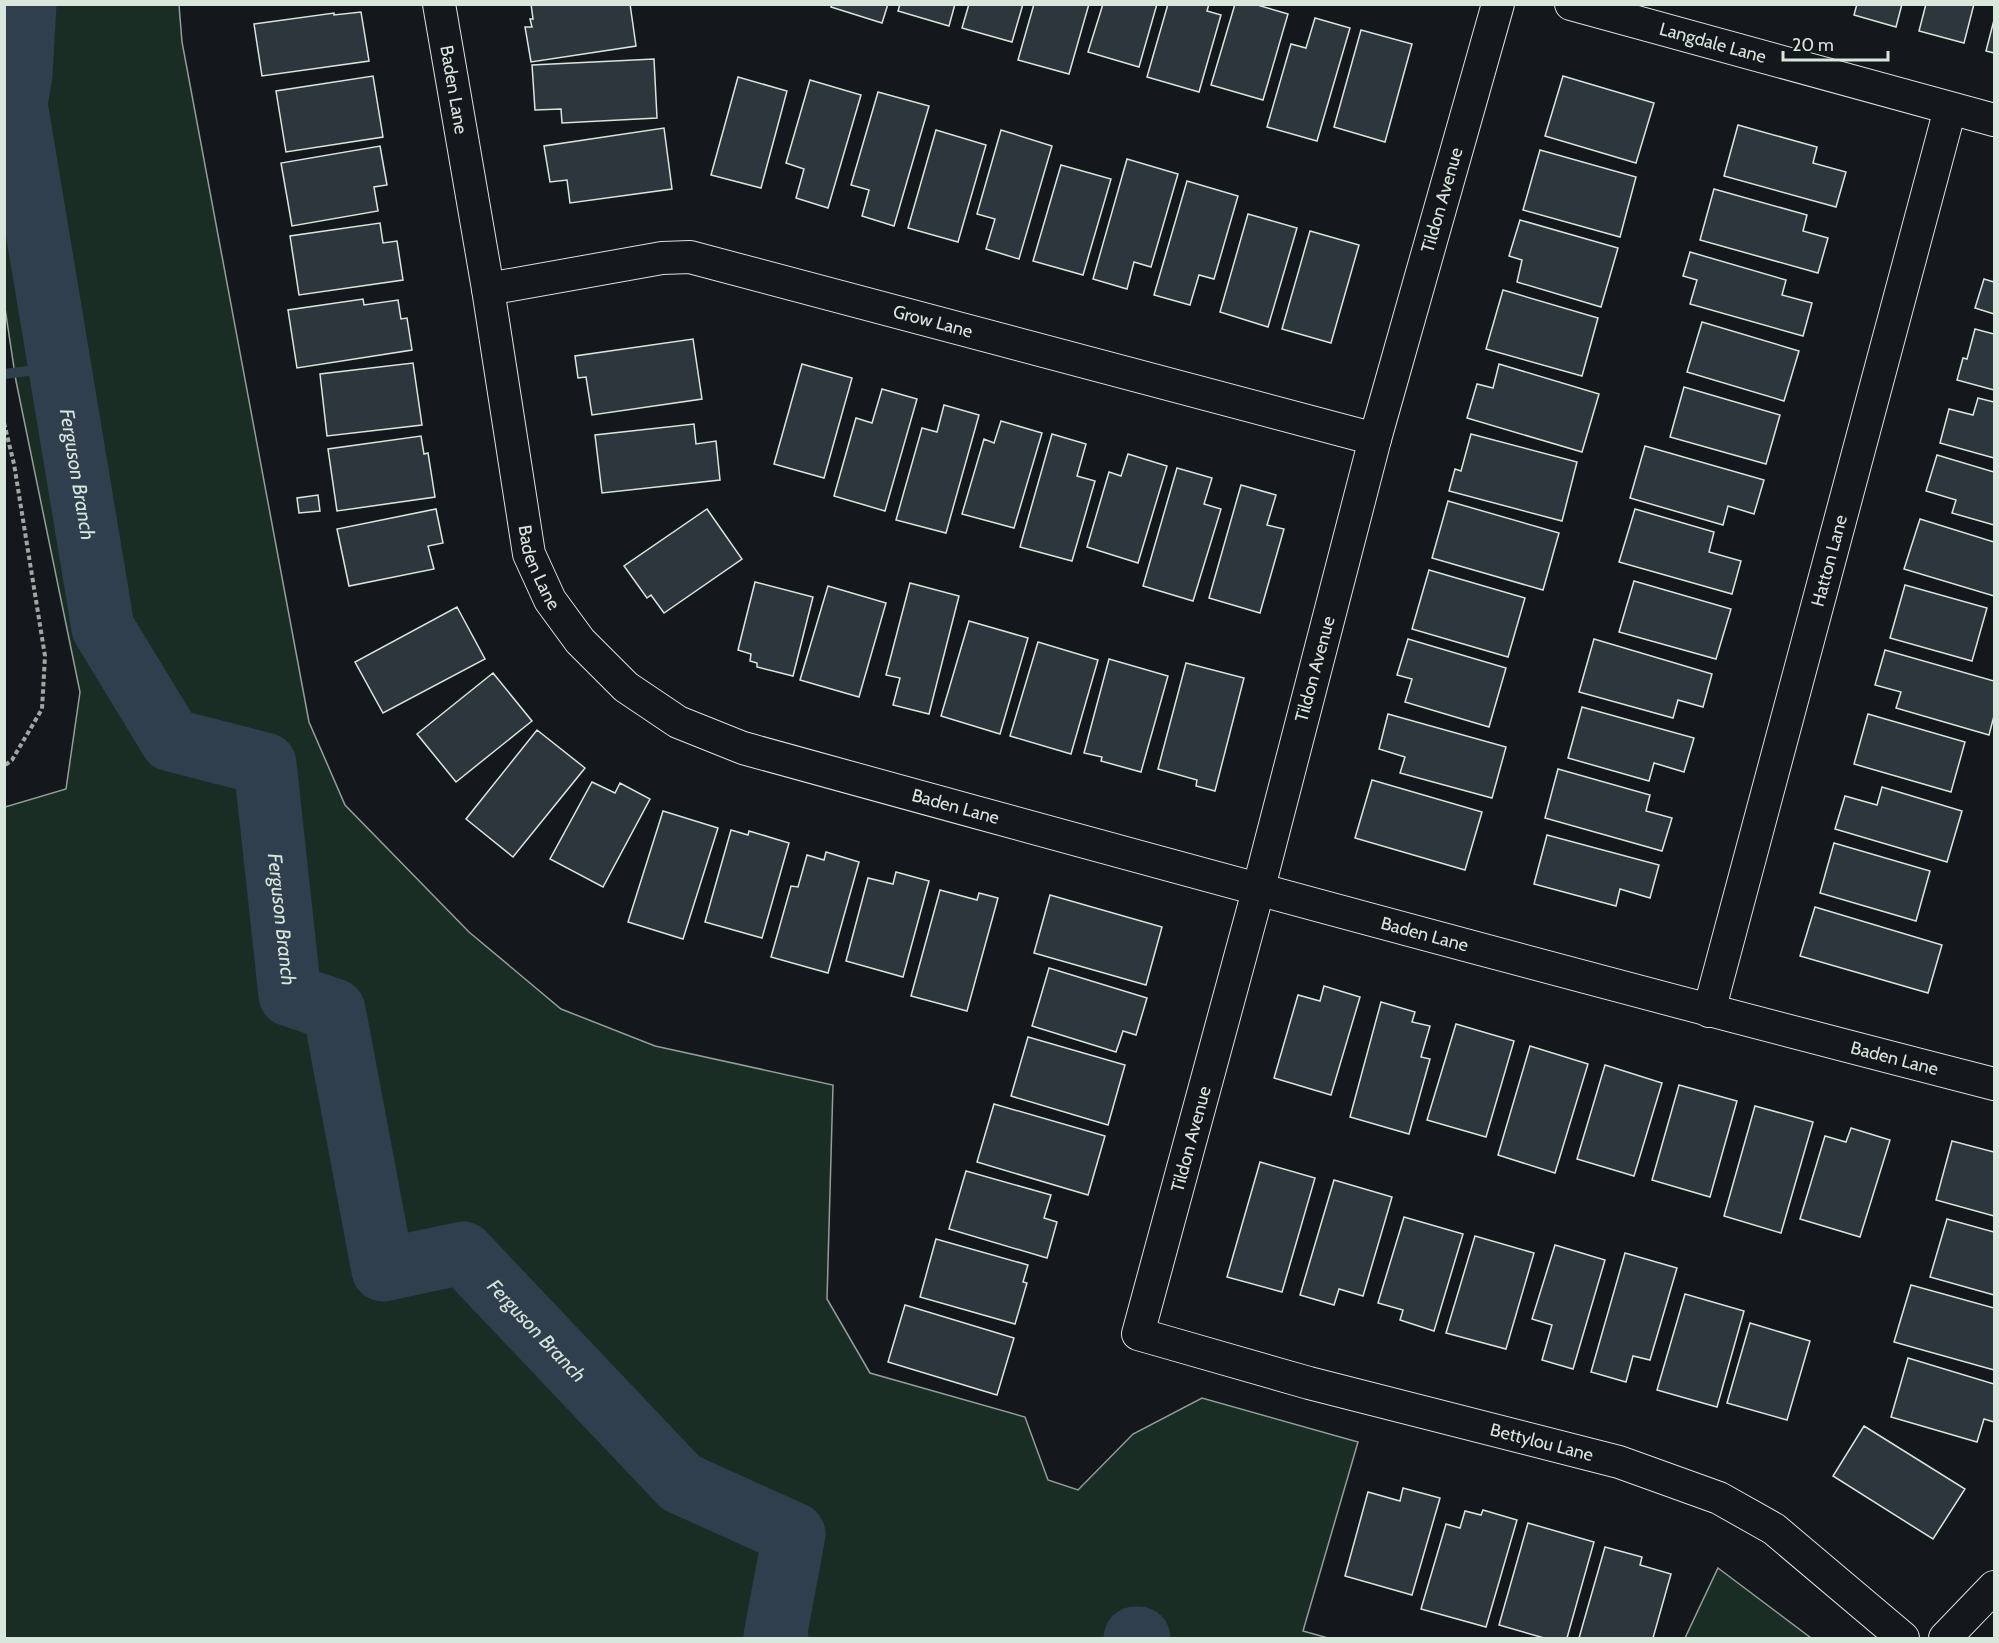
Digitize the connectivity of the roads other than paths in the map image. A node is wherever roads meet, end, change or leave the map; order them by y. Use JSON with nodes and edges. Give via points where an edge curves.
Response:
{"nodes":[{"id":1,"x":440,"y":4,"type":"edge"},
{"id":2,"x":1497,"y":4,"type":"edge"},
{"id":3,"x":1571,"y":4,"type":"edge"},
{"id":4,"x":1950,"y":109,"type":"junction"},
{"id":5,"x":1995,"y":120,"type":"edge"},
{"id":6,"x":488,"y":289,"type":"junction"},
{"id":7,"x":1375,"y":439,"type":"junction"},
{"id":8,"x":1258,"y":891,"type":"junction"},
{"id":9,"x":1709,"y":1011,"type":"junction"},
{"id":10,"x":1995,"y":1084,"type":"edge"},
{"id":11,"x":1138,"y":1334,"type":"joint"},
{"id":12,"x":1995,"y":1587,"type":"edge"},
{"id":13,"x":1903,"y":1638,"type":"edge"},
{"id":14,"x":1946,"y":1638,"type":"edge"}],
"edges":[{"from":1,"to":6,"type":"street","name":"Baden Lane"},
{"from":2,"to":7,"type":"street","name":"Tildon Avenue"},
{"from":3,"to":4,"type":"street","name":"Langdale Lane"},
{"from":4,"to":5,"type":"street","name":"Langdale Lane"},
{"from":4,"to":9,"type":"street","name":"Hatton Lane"},
{"from":6,"to":7,"type":"street","name":"Grow Lane","via":[[662,258],[690,257]]},
{"from":6,"to":8,"type":"street","name":"Baden Lane","via":[[529,554],[550,600],[580,641],[626,687],[678,722],[743,748]]},
{"from":7,"to":8,"type":"street","name":"Tildon Avenue"},
{"from":8,"to":9,"type":"street","name":"Baden Lane"},
{"from":8,"to":11,"type":"street","name":"Tildon Avenue"},
{"from":9,"to":10,"type":"street","name":"Baden Lane"},
{"from":11,"to":13,"type":"street","name":"Bettylou Lane","via":[[1309,1383],[1619,1462],[1719,1498],[1774,1529]]},
{"from":12,"to":14,"type":"street"}]}
